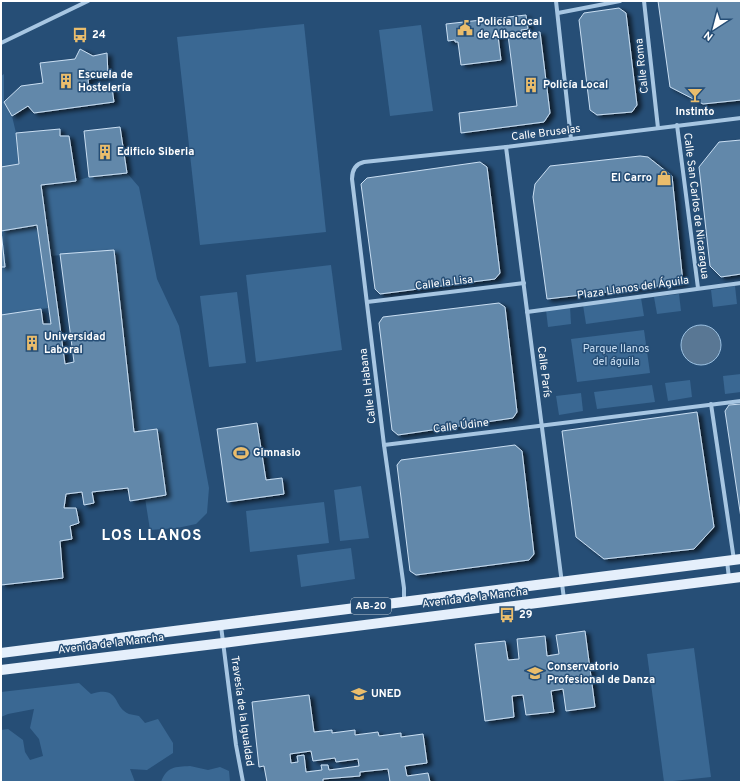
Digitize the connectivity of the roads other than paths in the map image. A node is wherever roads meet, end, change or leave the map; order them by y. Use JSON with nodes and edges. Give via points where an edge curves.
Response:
{"nodes":[{"id":1,"x":88,"y":1,"type":"edge"},
{"id":2,"x":556,"y":1,"type":"edge"},
{"id":3,"x":620,"y":1,"type":"edge"},
{"id":4,"x":644,"y":1,"type":"edge"},
{"id":5,"x":558,"y":13,"type":"junction"},
{"id":6,"x":1,"y":43,"type":"edge"},
{"id":7,"x":741,"y":118,"type":"edge"},
{"id":8,"x":677,"y":125,"type":"junction"},
{"id":9,"x":658,"y":128,"type":"junction"},
{"id":10,"x":571,"y":139,"type":"junction"},
{"id":11,"x":506,"y":147,"type":"junction"},
{"id":12,"x":355,"y":168,"type":"joint"},
{"id":13,"x":524,"y":283,"type":"junction"},
{"id":14,"x":741,"y":283,"type":"edge"},
{"id":15,"x":698,"y":288,"type":"junction"},
{"id":16,"x":367,"y":302,"type":"junction"},
{"id":17,"x":527,"y":312,"type":"junction"},
{"id":18,"x":741,"y":401,"type":"edge"},
{"id":19,"x":712,"y":404,"type":"junction"},
{"id":20,"x":542,"y":425,"type":"junction"},
{"id":21,"x":384,"y":445,"type":"junction"},
{"id":22,"x":734,"y":560,"type":"edge"},
{"id":23,"x":741,"y":577,"type":"edge"},
{"id":24,"x":730,"y":578,"type":"junction"},
{"id":25,"x":562,"y":582,"type":"junction"},
{"id":26,"x":564,"y":599,"type":"junction"},
{"id":27,"x":404,"y":602,"type":"junction"},
{"id":28,"x":221,"y":625,"type":"junction"},
{"id":29,"x":223,"y":643,"type":"junction"},
{"id":30,"x":1,"y":653,"type":"edge"},
{"id":31,"x":1,"y":670,"type":"edge"},
{"id":32,"x":243,"y":782,"type":"edge"}],
"edges":[{"from":1,"to":6,"type":"street"},
{"from":2,"to":5,"type":"street"},
{"from":3,"to":5,"type":"street"},
{"from":4,"to":9,"type":"street","name":"Calle Roma"},
{"from":5,"to":10,"type":"street"},
{"from":7,"to":8,"type":"street","name":"Calle Bruselas"},
{"from":8,"to":9,"type":"street","name":"Calle Bruselas"},
{"from":8,"to":15,"type":"street","name":"Calle San Carlos de Nicaragua"},
{"from":9,"to":10,"type":"street","name":"Calle Bruselas"},
{"from":10,"to":11,"type":"street","name":"Calle Bruselas"},
{"from":11,"to":12,"type":"street","name":"Calle Bruselas","via":[[364,162]]},
{"from":11,"to":13,"type":"street","name":"Calle París"},
{"from":12,"to":16,"type":"street","name":"Calle la Habana","via":[[352,179]]},
{"from":13,"to":16,"type":"street","name":"Calle la Lisa"},
{"from":13,"to":17,"type":"street","name":"Calle París"},
{"from":14,"to":15,"type":"street","name":"Plaza Llanos del Águila"},
{"from":15,"to":17,"type":"street","name":"Plaza Llanos del Águila"},
{"from":16,"to":21,"type":"street","name":"Calle la Habana"},
{"from":17,"to":20,"type":"street","name":"Calle París"},
{"from":18,"to":19,"type":"street"},
{"from":19,"to":20,"type":"street"},
{"from":19,"to":22,"type":"street"},
{"from":20,"to":21,"type":"street","name":"Calle Údine"},
{"from":20,"to":25,"type":"street","name":"Calle París"},
{"from":21,"to":27,"type":"street","name":"Calle la Habana"},
{"from":22,"to":24,"type":"street"},
{"from":22,"to":25,"type":"main road","name":"Avenida de la Mancha","number":"AB-20"},
{"from":23,"to":24,"type":"main road","name":"Avenida de la Mancha"},
{"from":24,"to":26,"type":"main road","name":"Avenida de la Mancha"},
{"from":25,"to":26,"type":"street","name":"Calle París"},
{"from":25,"to":27,"type":"main road","name":"Avenida de la Mancha","number":"AB-20"},
{"from":26,"to":29,"type":"main road","name":"Avenida de la Mancha"},
{"from":27,"to":28,"type":"main road","name":"Avenida de la Mancha","number":"AB-20"},
{"from":28,"to":29,"type":"street"},
{"from":28,"to":30,"type":"main road","name":"Avenida de la Mancha","number":"AB-20"},
{"from":29,"to":31,"type":"main road","name":"Avenida de la Mancha"},
{"from":29,"to":32,"type":"street","name":"Travesía de la Igualdad"}]}
